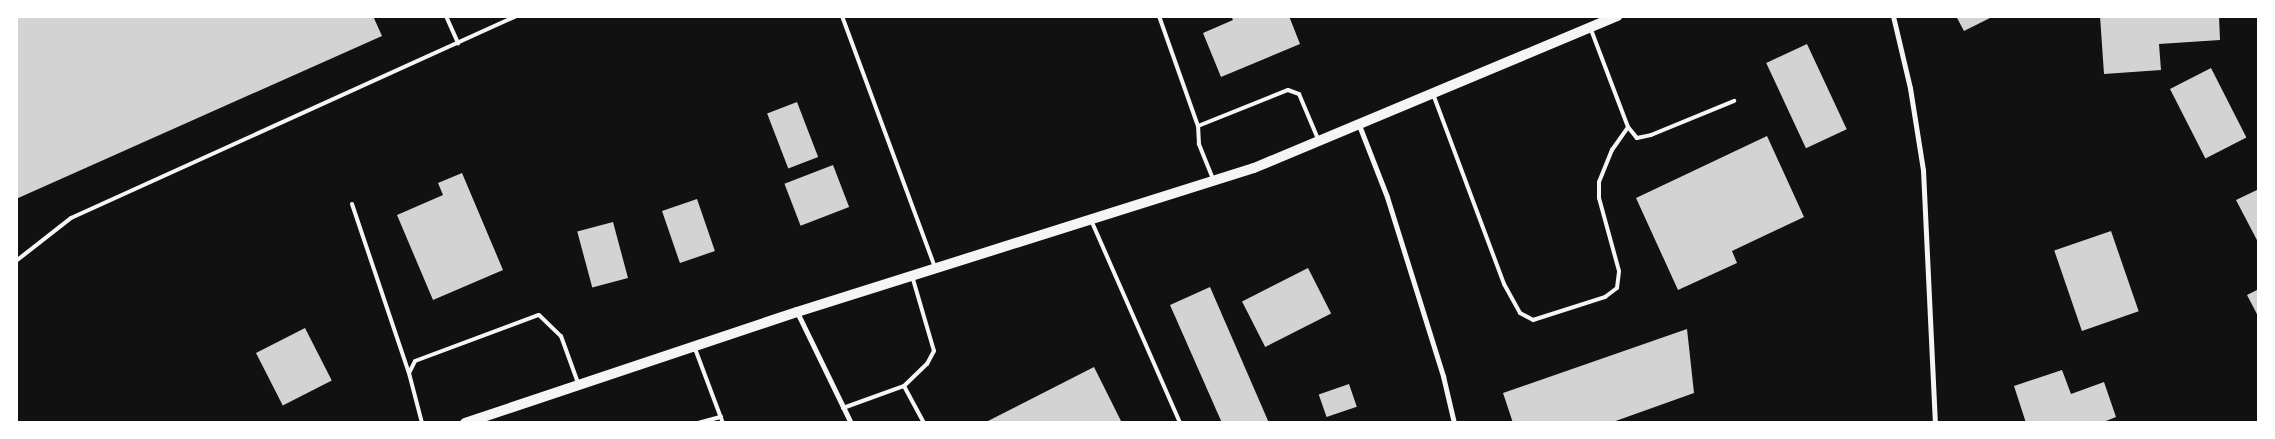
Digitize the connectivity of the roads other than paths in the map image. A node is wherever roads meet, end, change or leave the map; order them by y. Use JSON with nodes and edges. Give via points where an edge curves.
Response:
{"nodes":[{"id":1,"x":446,"y":16,"type":"edge"},
{"id":2,"x":517,"y":16,"type":"edge"},
{"id":3,"x":842,"y":16,"type":"edge"},
{"id":4,"x":1159,"y":16,"type":"edge"},
{"id":5,"x":1617,"y":16,"type":"edge"},
{"id":6,"x":1893,"y":16,"type":"edge"},
{"id":7,"x":1590,"y":28,"type":"junction"},
{"id":8,"x":458,"y":43,"type":"junction"},
{"id":9,"x":1433,"y":94,"type":"junction"},
{"id":10,"x":1734,"y":101,"type":"dead end"},
{"id":11,"x":1359,"y":125,"type":"junction"},
{"id":12,"x":1198,"y":126,"type":"junction"},
{"id":13,"x":1628,"y":127,"type":"junction"},
{"id":14,"x":1319,"y":141,"type":"junction"},
{"id":15,"x":1214,"y":181,"type":"junction"},
{"id":16,"x":352,"y":204,"type":"dead end"},
{"id":17,"x":1091,"y":220,"type":"junction"},
{"id":18,"x":16,"y":261,"type":"edge"},
{"id":19,"x":935,"y":269,"type":"junction"},
{"id":20,"x":912,"y":276,"type":"junction"},
{"id":21,"x":797,"y":312,"type":"junction"},
{"id":22,"x":694,"y":346,"type":"junction"},
{"id":23,"x":409,"y":373,"type":"junction"},
{"id":24,"x":579,"y":385,"type":"junction"},
{"id":25,"x":904,"y":386,"type":"junction"},
{"id":26,"x":843,"y":408,"type":"junction"},
{"id":27,"x":721,"y":417,"type":"junction"},
{"id":28,"x":422,"y":423,"type":"edge"},
{"id":29,"x":465,"y":423,"type":"edge"},
{"id":30,"x":698,"y":423,"type":"edge"},
{"id":31,"x":723,"y":423,"type":"edge"},
{"id":32,"x":850,"y":423,"type":"edge"},
{"id":33,"x":924,"y":423,"type":"edge"},
{"id":34,"x":1180,"y":423,"type":"edge"},
{"id":35,"x":1454,"y":423,"type":"edge"},
{"id":36,"x":1935,"y":423,"type":"edge"}],
"edges":[{"from":1,"to":8,"type":"lane"},
{"from":2,"to":8,"type":"lane"},
{"from":3,"to":19,"type":"lane"},
{"from":4,"to":12,"type":"lane"},
{"from":5,"to":7,"type":"main road"},
{"from":6,"to":36,"type":"street","via":[[1910,88],[1923,170]]},
{"from":7,"to":9,"type":"main road"},
{"from":7,"to":13,"type":"lane"},
{"from":8,"to":18,"type":"lane","via":[[71,218]]},
{"from":9,"to":11,"type":"main road"},
{"from":9,"to":13,"type":"lane","via":[[1504,284],[1520,312],[1533,320],[1605,298],[1617,288],[1619,271],[1599,198],[1600,182],[1612,150]]},
{"from":10,"to":13,"type":"lane","via":[[1651,135],[1637,138]]},
{"from":11,"to":14,"type":"main road"},
{"from":11,"to":35,"type":"street","via":[[1387,197],[1443,376]]},
{"from":12,"to":14,"type":"lane","via":[[1288,90],[1299,94]]},
{"from":12,"to":15,"type":"lane","via":[[1198,144]]},
{"from":14,"to":15,"type":"main road"},
{"from":15,"to":17,"type":"main road"},
{"from":16,"to":23,"type":"lane"},
{"from":17,"to":19,"type":"main road"},
{"from":17,"to":34,"type":"lane"},
{"from":19,"to":20,"type":"main road"},
{"from":20,"to":21,"type":"main road"},
{"from":20,"to":25,"type":"lane","via":[[934,350],[927,364]]},
{"from":21,"to":22,"type":"main road"},
{"from":21,"to":26,"type":"street"},
{"from":22,"to":24,"type":"main road"},
{"from":22,"to":27,"type":"lane"},
{"from":23,"to":24,"type":"lane","via":[[415,361],[540,315],[561,336]]},
{"from":23,"to":28,"type":"lane"},
{"from":24,"to":29,"type":"main road"},
{"from":25,"to":26,"type":"lane"},
{"from":25,"to":33,"type":"lane"},
{"from":26,"to":32,"type":"street"},
{"from":27,"to":30,"type":"lane"},
{"from":27,"to":31,"type":"lane"}]}
